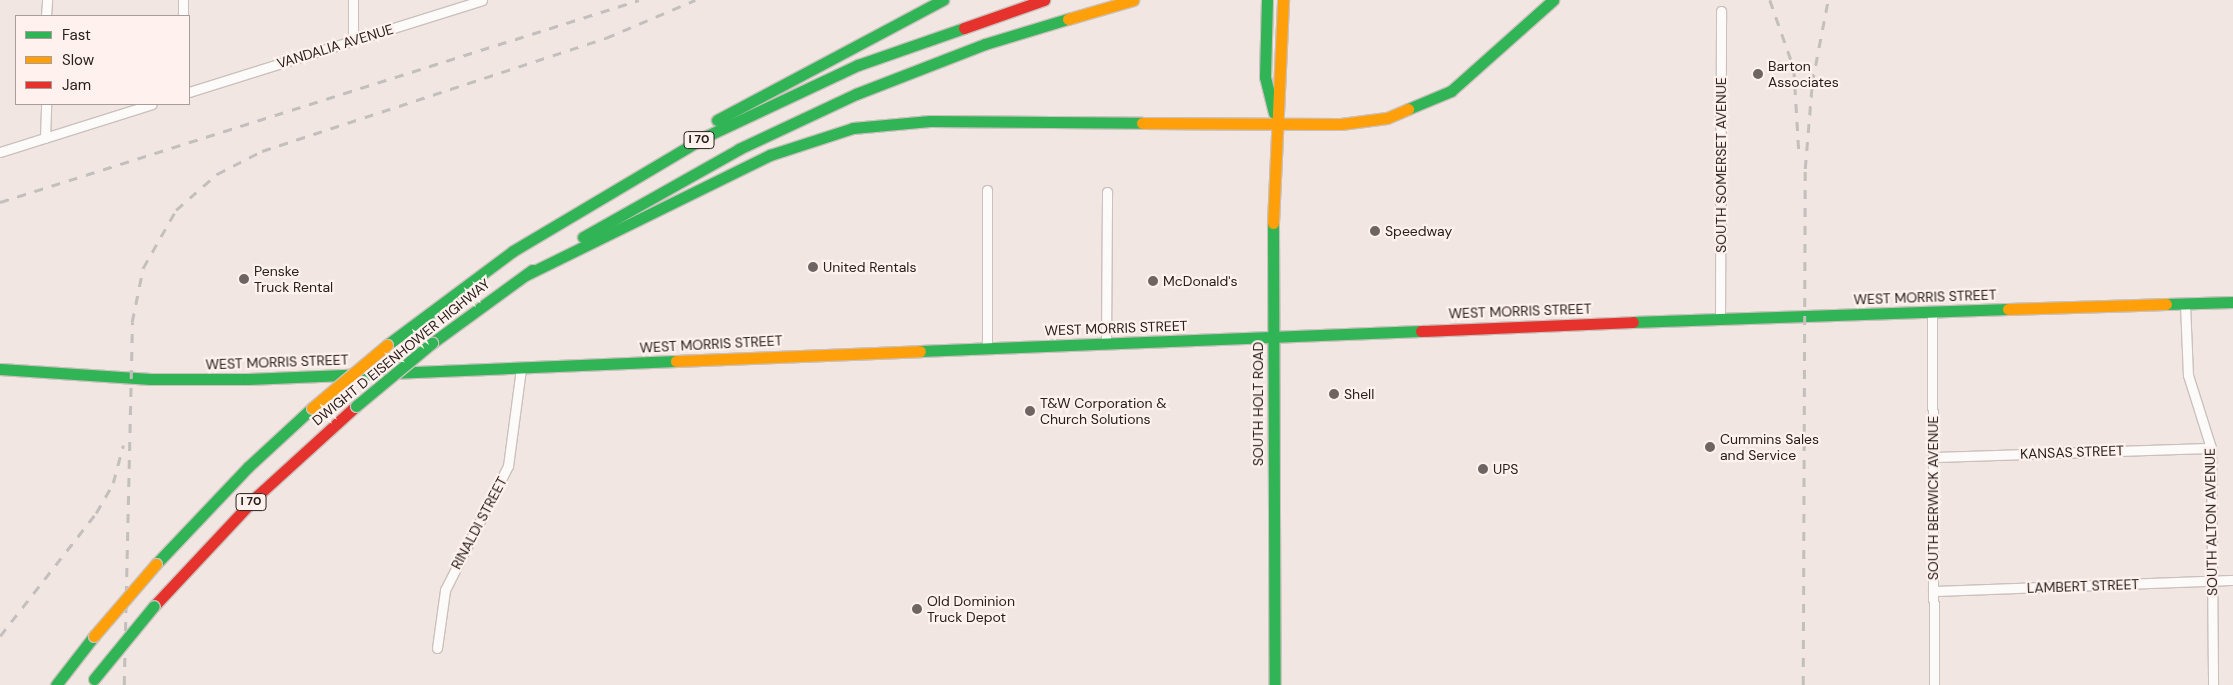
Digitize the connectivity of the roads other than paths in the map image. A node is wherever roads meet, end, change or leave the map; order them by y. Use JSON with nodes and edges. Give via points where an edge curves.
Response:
{"nodes":[{"id":1,"x":47,"y":0,"type":"edge"},
{"id":2,"x":183,"y":0,"type":"edge"},
{"id":3,"x":353,"y":0,"type":"edge"},
{"id":4,"x":482,"y":0,"type":"edge"},
{"id":5,"x":943,"y":0,"type":"edge"},
{"id":6,"x":1044,"y":0,"type":"edge"},
{"id":7,"x":1132,"y":0,"type":"edge"},
{"id":8,"x":1267,"y":0,"type":"edge"},
{"id":9,"x":1283,"y":0,"type":"edge"},
{"id":10,"x":1554,"y":0,"type":"edge"},
{"id":11,"x":1721,"y":11,"type":"dead end"},
{"id":12,"x":46,"y":15,"type":"edge"},
{"id":13,"x":183,"y":15,"type":"edge"},
{"id":14,"x":353,"y":40,"type":"junction"},
{"id":15,"x":190,"y":92,"type":"edge"},
{"id":16,"x":46,"y":105,"type":"edge"},
{"id":17,"x":149,"y":105,"type":"edge"},
{"id":18,"x":1276,"y":123,"type":"junction"},
{"id":19,"x":45,"y":138,"type":"junction"},
{"id":20,"x":0,"y":152,"type":"edge"},
{"id":21,"x":639,"y":173,"type":"junction"},
{"id":22,"x":987,"y":190,"type":"dead end"},
{"id":23,"x":1107,"y":192,"type":"dead end"},
{"id":24,"x":526,"y":275,"type":"junction"},
{"id":25,"x":2233,"y":302,"type":"edge"},
{"id":26,"x":2185,"y":304,"type":"junction"},
{"id":27,"x":1932,"y":312,"type":"junction"},
{"id":28,"x":1720,"y":318,"type":"junction"},
{"id":29,"x":1272,"y":336,"type":"junction"},
{"id":30,"x":1106,"y":343,"type":"junction"},
{"id":31,"x":987,"y":348,"type":"junction"},
{"id":32,"x":521,"y":368,"type":"junction"},
{"id":33,"x":0,"y":369,"type":"edge"},
{"id":34,"x":2211,"y":448,"type":"junction"},
{"id":35,"x":1933,"y":457,"type":"junction"},
{"id":36,"x":2233,"y":580,"type":"edge"},
{"id":37,"x":2212,"y":581,"type":"junction"},
{"id":38,"x":1934,"y":591,"type":"junction"},
{"id":39,"x":437,"y":648,"type":"dead end"},
{"id":40,"x":92,"y":682,"type":"edge"},
{"id":41,"x":56,"y":685,"type":"edge"},
{"id":42,"x":1275,"y":685,"type":"edge"},
{"id":43,"x":1934,"y":685,"type":"edge"},
{"id":44,"x":2213,"y":685,"type":"edge"}],
"edges":[{"from":1,"to":12,"type":"street"},
{"from":2,"to":13,"type":"street"},
{"from":3,"to":14,"type":"street"},
{"from":4,"to":14,"type":"street","name":"VANDALIA AVENUE"},
{"from":5,"to":21,"type":"main road","via":[[753,99]]},
{"from":6,"to":21,"type":"main road","name":"DWIGHT D EISENHOWER HIGHWAY","number":"I 70","via":[[828,78]]},
{"from":7,"to":24,"type":"main road","name":"DWIGHT D EISENHOWER HIGHWAY","number":"I 70","via":[[985,44],[815,112],[662,190]]},
{"from":8,"to":18,"type":"main road","name":"SOUTH HOLT ROAD","via":[[1266,77]]},
{"from":9,"to":18,"type":"main road","name":"SOUTH HOLT ROAD"},
{"from":10,"to":18,"type":"main road","via":[[1463,82],[1424,105],[1358,122]]},
{"from":11,"to":28,"type":"street","name":"SOUTH SOMERSET AVENUE"},
{"from":14,"to":15,"type":"street","name":"VANDALIA AVENUE"},
{"from":16,"to":19,"type":"street"},
{"from":17,"to":19,"type":"street"},
{"from":18,"to":24,"type":"main road","via":[[930,121],[853,128],[770,155]]},
{"from":18,"to":29,"type":"main road","name":"SOUTH HOLT ROAD"},
{"from":19,"to":20,"type":"street"},
{"from":21,"to":41,"type":"main road","name":"DWIGHT D EISENHOWER HIGHWAY","number":"I 70","bridge":true,"via":[[512,251],[387,345],[312,408],[222,493],[156,564]]},
{"from":22,"to":31,"type":"street"},
{"from":23,"to":30,"type":"street"},
{"from":24,"to":40,"type":"main road","name":"DWIGHT D EISENHOWER HIGHWAY","number":"I 70","bridge":true,"via":[[432,343],[356,406],[257,496],[154,606]]},
{"from":25,"to":26,"type":"main road","name":"WEST MORRIS STREET"},
{"from":26,"to":27,"type":"main road","name":"WEST MORRIS STREET"},
{"from":26,"to":34,"type":"street","name":"SOUTH ALTON AVENUE","via":[[2188,376]]},
{"from":27,"to":28,"type":"main road","name":"WEST MORRIS STREET"},
{"from":27,"to":35,"type":"street","name":"SOUTH BERWICK AVENUE"},
{"from":28,"to":29,"type":"main road","name":"WEST MORRIS STREET"},
{"from":29,"to":30,"type":"main road","name":"WEST MORRIS STREET"},
{"from":29,"to":42,"type":"main road","name":"SOUTH HOLT ROAD"},
{"from":30,"to":31,"type":"main road","name":"WEST MORRIS STREET"},
{"from":31,"to":32,"type":"main road","name":"WEST MORRIS STREET"},
{"from":32,"to":33,"type":"main road","name":"WEST MORRIS STREET","via":[[179,380]]},
{"from":32,"to":39,"type":"street","name":"RINALDI STREET","via":[[508,466],[445,590]]},
{"from":34,"to":35,"type":"street","name":"KANSAS STREET"},
{"from":34,"to":37,"type":"street","name":"SOUTH ALTON AVENUE"},
{"from":35,"to":38,"type":"street","name":"SOUTH BERWICK AVENUE"},
{"from":36,"to":37,"type":"street","name":"LAMBERT STREET"},
{"from":37,"to":38,"type":"street","name":"LAMBERT STREET"},
{"from":37,"to":44,"type":"street","name":"SOUTH ALTON AVENUE"},
{"from":38,"to":43,"type":"street","name":"SOUTH BERWICK AVENUE"}]}
